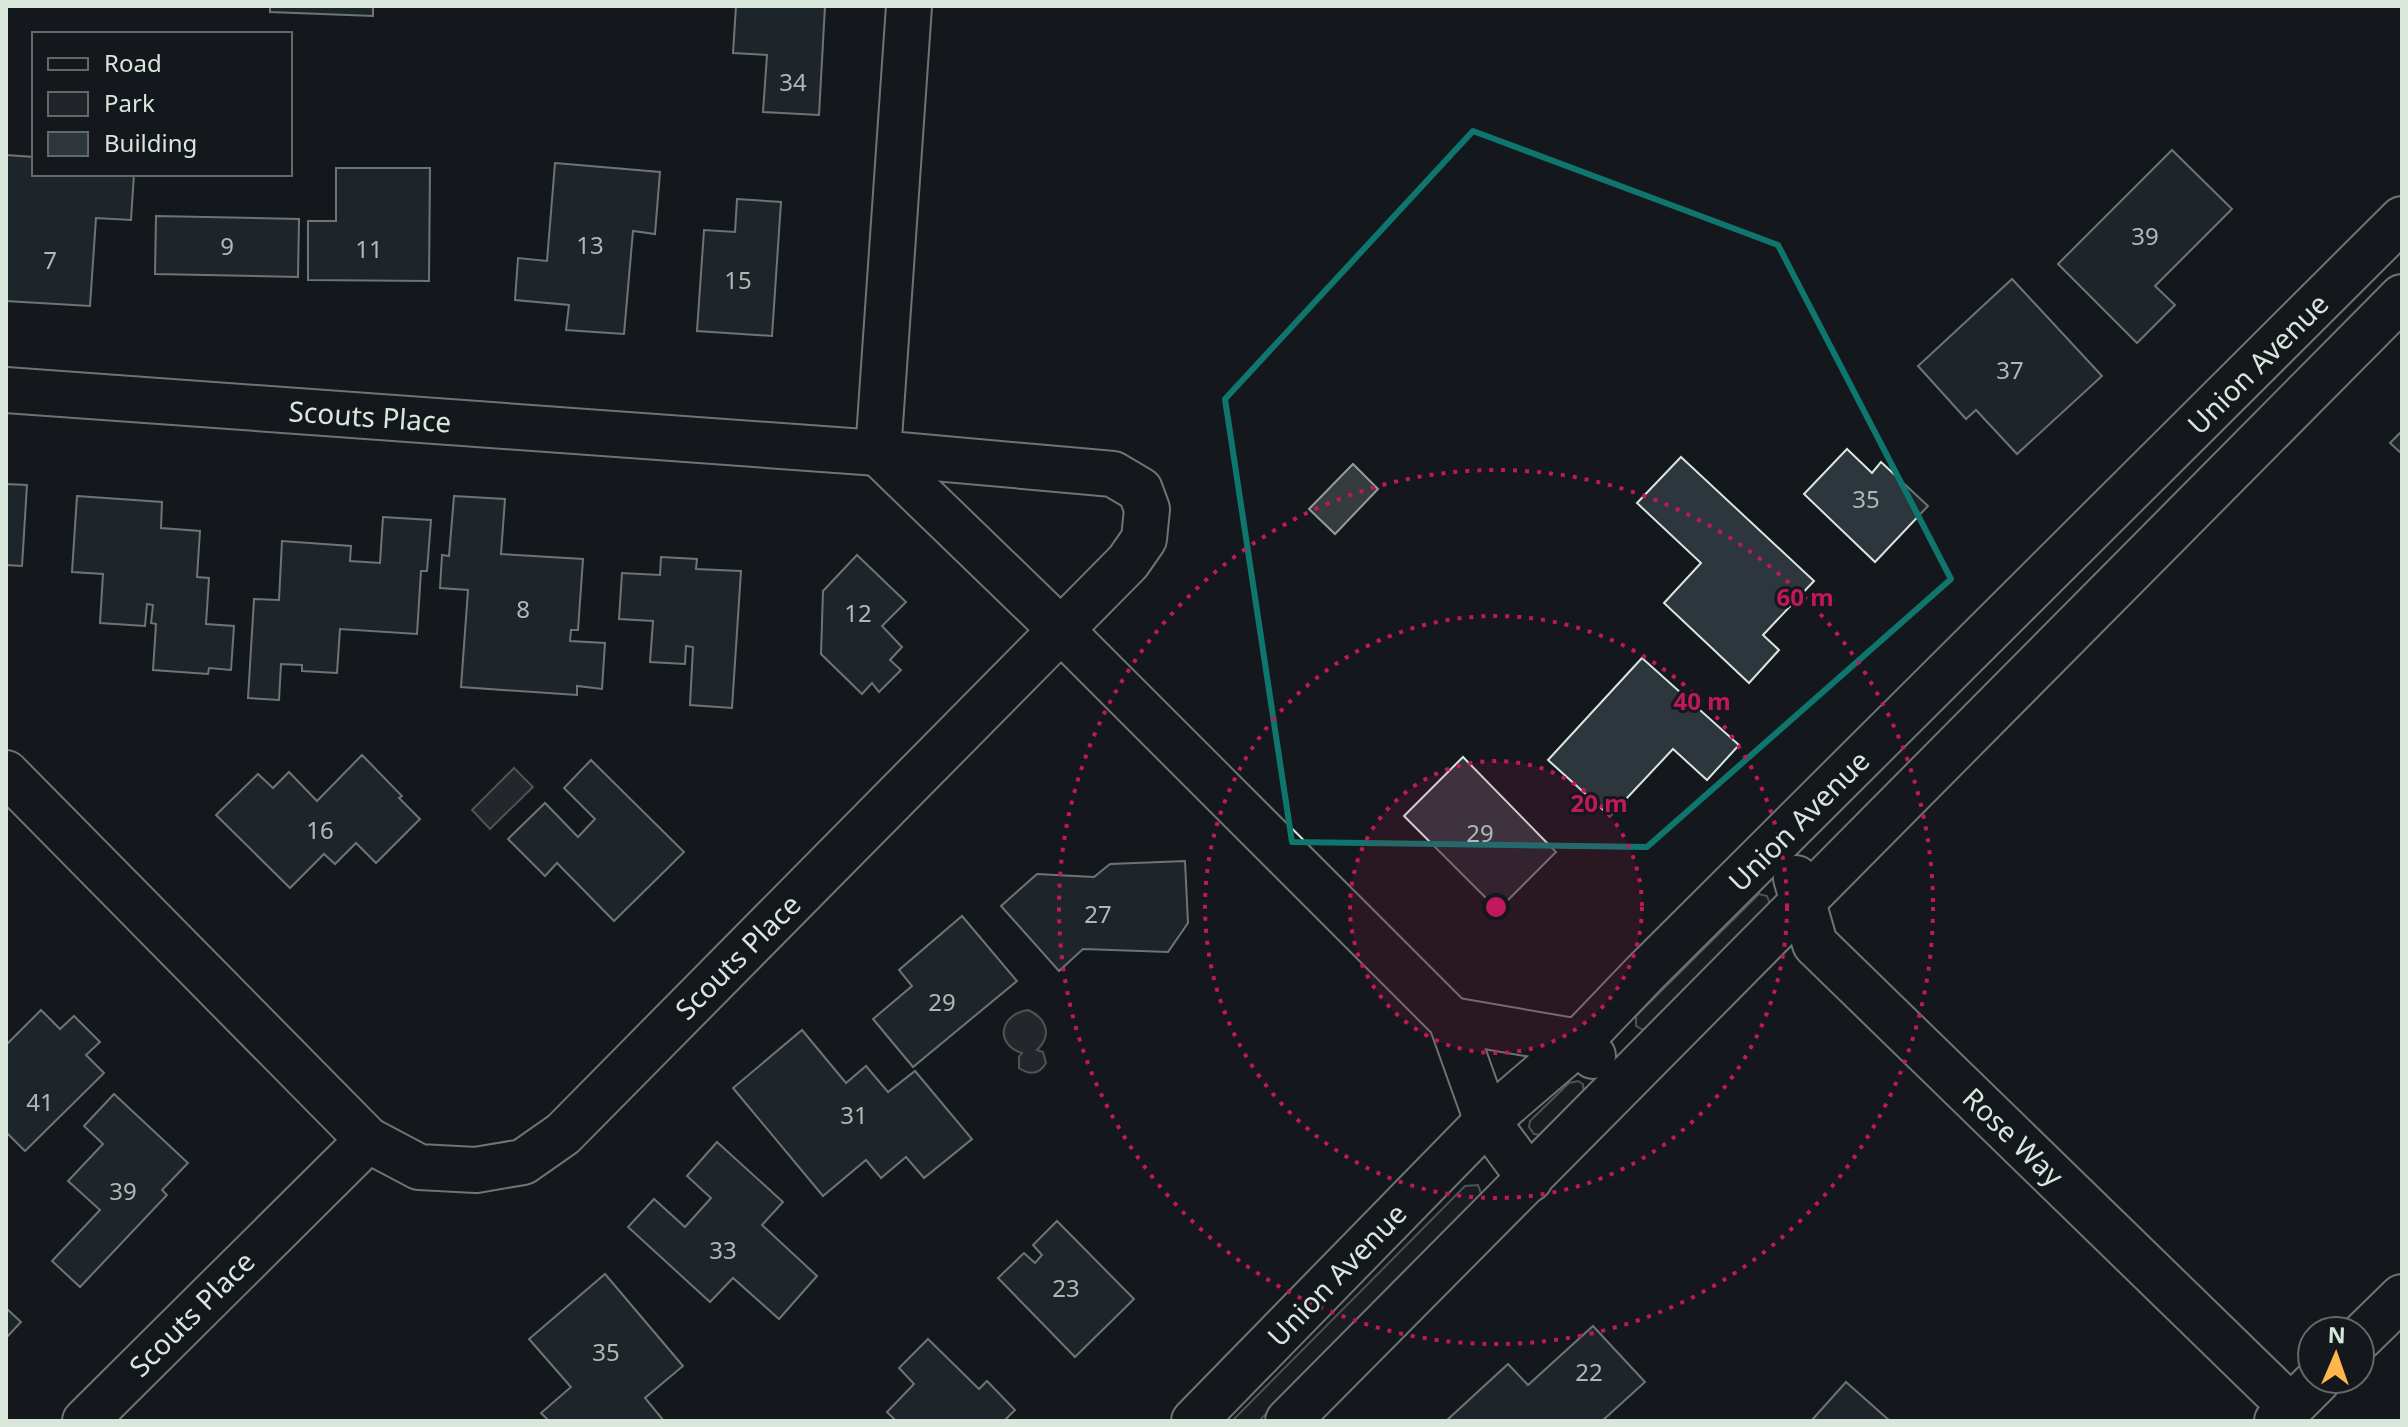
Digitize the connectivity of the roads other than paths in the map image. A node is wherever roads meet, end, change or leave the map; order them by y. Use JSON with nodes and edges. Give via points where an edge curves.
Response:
{"nodes":[{"id":1,"x":909,"y":6,"type":"edge"},
{"id":2,"x":2402,"y":219,"type":"edge"},
{"id":3,"x":2402,"y":297,"type":"edge"},
{"id":4,"x":2291,"y":330,"type":"junction"},
{"id":5,"x":2330,"y":369,"type":"junction"},
{"id":6,"x":6,"y":390,"type":"edge"},
{"id":7,"x":878,"y":453,"type":"junction"},
{"id":8,"x":1060,"y":629,"type":"junction"},
{"id":9,"x":6,"y":773,"type":"edge"},
{"id":10,"x":1783,"y":837,"type":"junction"},
{"id":11,"x":1803,"y":900,"type":"junction"},
{"id":12,"x":1451,"y":1020,"type":"junction"},
{"id":13,"x":1579,"y":1042,"type":"junction"},
{"id":14,"x":1622,"y":1085,"type":"junction"},
{"id":15,"x":1487,"y":1121,"type":"junction"},
{"id":16,"x":368,"y":1140,"type":"junction"},
{"id":17,"x":1530,"y":1179,"type":"junction"},
{"id":18,"x":2402,"y":1297,"type":"edge"},
{"id":19,"x":2376,"y":1322,"type":"edge"},
{"id":20,"x":2296,"y":1402,"type":"edge"},
{"id":21,"x":85,"y":1421,"type":"edge"},
{"id":22,"x":1194,"y":1421,"type":"edge"},
{"id":23,"x":1288,"y":1421,"type":"edge"}],
"edges":[{"from":1,"to":7,"type":"street"},
{"from":2,"to":4,"type":"street","name":"Union Avenue"},
{"from":3,"to":5,"type":"street","name":"Union Avenue"},
{"from":4,"to":5,"type":"street"},
{"from":4,"to":10,"type":"street","name":"Union Avenue"},
{"from":5,"to":11,"type":"street","name":"Union Avenue"},
{"from":6,"to":7,"type":"street","name":"Scouts Place"},
{"from":7,"to":8,"type":"street"},
{"from":7,"to":8,"type":"street","name":"Scouts Place","via":[[1113,474],[1140,490],[1147,509],[1144,539]]},
{"from":8,"to":12,"type":"street"},
{"from":8,"to":16,"type":"street","name":"Scouts Place","via":[[563,1134],[523,1162],[476,1170],[419,1167]]},
{"from":9,"to":16,"type":"street","name":"Scouts Place"},
{"from":10,"to":11,"type":"street","name":"Rose Way"},
{"from":10,"to":13,"type":"street","name":"Union Avenue"},
{"from":11,"to":14,"type":"street","name":"Union Avenue"},
{"from":11,"to":20,"type":"street","name":"Rose Way","via":[[1815,944]]},
{"from":12,"to":13,"type":"street"},
{"from":12,"to":15,"type":"street"},
{"from":13,"to":14,"type":"street"},
{"from":13,"to":15,"type":"street","name":"Union Avenue"},
{"from":14,"to":17,"type":"street","name":"Union Avenue"},
{"from":15,"to":17,"type":"street"},
{"from":15,"to":22,"type":"street","name":"Union Avenue"},
{"from":16,"to":21,"type":"street","name":"Scouts Place"},
{"from":17,"to":23,"type":"street","name":"Union Avenue"},
{"from":18,"to":19,"type":"street"}]}
